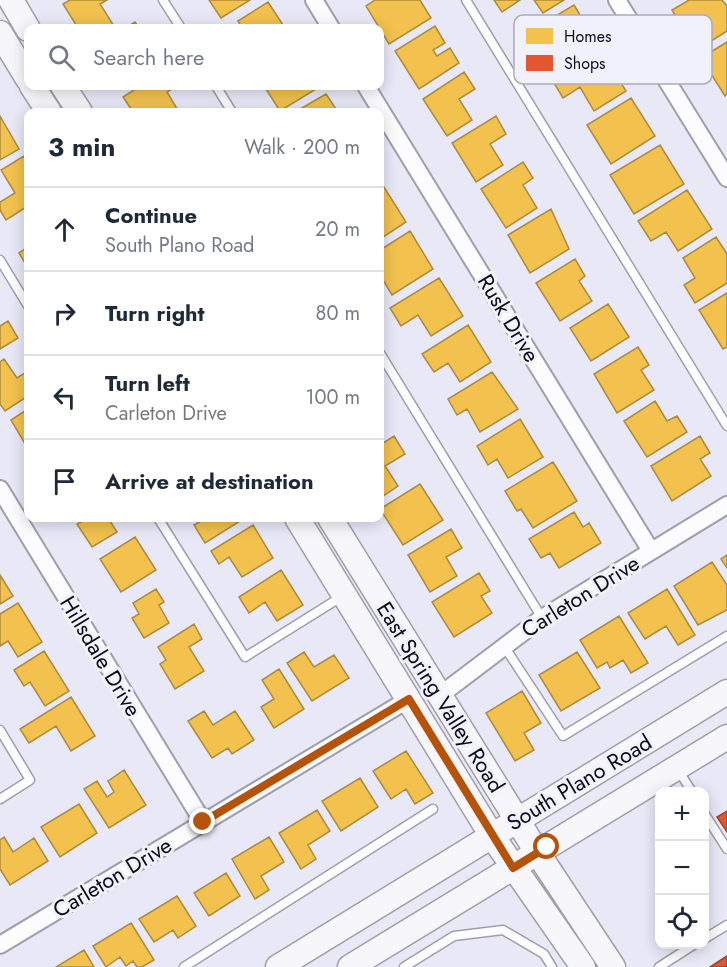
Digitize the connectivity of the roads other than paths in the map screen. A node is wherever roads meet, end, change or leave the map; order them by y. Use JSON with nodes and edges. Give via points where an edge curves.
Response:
{"nodes":[{"id":1,"x":11,"y":0,"type":"edge"},
{"id":2,"x":163,"y":0,"type":"edge"},
{"id":3,"x":314,"y":0,"type":"edge"},
{"id":4,"x":466,"y":0,"type":"edge"},
{"id":5,"x":617,"y":0,"type":"edge"},
{"id":6,"x":626,"y":15,"type":"edge"},
{"id":7,"x":25,"y":24,"type":"edge"},
{"id":8,"x":178,"y":24,"type":"edge"},
{"id":9,"x":329,"y":24,"type":"edge"},
{"id":10,"x":0,"y":33,"type":"edge"},
{"id":11,"x":24,"y":72,"type":"edge"},
{"id":12,"x":514,"y":78,"type":"edge"},
{"id":13,"x":517,"y":84,"type":"edge"},
{"id":14,"x":669,"y":84,"type":"edge"},
{"id":15,"x":35,"y":90,"type":"edge"},
{"id":16,"x":66,"y":90,"type":"edge"},
{"id":17,"x":218,"y":90,"type":"edge"},
{"id":18,"x":368,"y":90,"type":"edge"},
{"id":19,"x":47,"y":108,"type":"edge"},
{"id":20,"x":77,"y":108,"type":"edge"},
{"id":21,"x":230,"y":108,"type":"edge"},
{"id":22,"x":379,"y":108,"type":"edge"},
{"id":23,"x":384,"y":115,"type":"edge"},
{"id":24,"x":727,"y":178,"type":"edge"},
{"id":25,"x":0,"y":260,"type":"edge"},
{"id":26,"x":24,"y":299,"type":"edge"},
{"id":27,"x":384,"y":360,"type":"edge"},
{"id":28,"x":727,"y":426,"type":"edge"},
{"id":29,"x":0,"y":489,"type":"edge"},
{"id":30,"x":727,"y":505,"type":"edge"},
{"id":31,"x":161,"y":522,"type":"edge"},
{"id":32,"x":300,"y":522,"type":"edge"},
{"id":33,"x":332,"y":522,"type":"edge"},
{"id":34,"x":651,"y":551,"type":"junction"},
{"id":35,"x":345,"y":594,"type":"junction"},
{"id":36,"x":542,"y":618,"type":"junction"},
{"id":37,"x":727,"y":636,"type":"edge"},
{"id":38,"x":504,"y":646,"type":"junction"},
{"id":39,"x":727,"y":692,"type":"edge"},
{"id":40,"x":440,"y":696,"type":"junction"},
{"id":41,"x":409,"y":699,"type":"junction"},
{"id":42,"x":425,"y":726,"type":"junction"},
{"id":43,"x":0,"y":730,"type":"edge"},
{"id":44,"x":727,"y":737,"type":"edge"},
{"id":45,"x":677,"y":768,"type":"junction"},
{"id":46,"x":689,"y":787,"type":"edge"},
{"id":47,"x":0,"y":799,"type":"edge"},
{"id":48,"x":433,"y":809,"type":"dead end"},
{"id":49,"x":517,"y":820,"type":"junction"},
{"id":50,"x":709,"y":820,"type":"edge"},
{"id":51,"x":203,"y":822,"type":"junction"},
{"id":52,"x":492,"y":836,"type":"junction"},
{"id":53,"x":727,"y":849,"type":"edge"},
{"id":54,"x":537,"y":852,"type":"junction"},
{"id":55,"x":513,"y":868,"type":"junction"},
{"id":56,"x":727,"y":925,"type":"edge"},
{"id":57,"x":709,"y":936,"type":"edge"},
{"id":58,"x":0,"y":945,"type":"edge"},
{"id":59,"x":688,"y":949,"type":"edge"},
{"id":60,"x":184,"y":967,"type":"edge"},
{"id":61,"x":278,"y":967,"type":"edge"},
{"id":62,"x":351,"y":967,"type":"edge"},
{"id":63,"x":404,"y":967,"type":"edge"},
{"id":64,"x":552,"y":967,"type":"edge"},
{"id":65,"x":583,"y":967,"type":"edge"},
{"id":66,"x":613,"y":967,"type":"edge"},
{"id":67,"x":659,"y":967,"type":"edge"}],
"edges":[{"from":1,"to":7,"type":"street"},
{"from":2,"to":8,"type":"lane"},
{"from":3,"to":9,"type":"street"},
{"from":4,"to":12,"type":"lane"},
{"from":5,"to":6,"type":"street"},
{"from":10,"to":11,"type":"street"},
{"from":13,"to":28,"type":"lane"},
{"from":14,"to":24,"type":"street"},
{"from":15,"to":19,"type":"street"},
{"from":16,"to":20,"type":"street"},
{"from":17,"to":21,"type":"lane"},
{"from":18,"to":22,"type":"street","name":"Rusk Drive"},
{"from":23,"to":34,"type":"street","name":"Rusk Drive"},
{"from":25,"to":26,"type":"lane"},
{"from":27,"to":36,"type":"lane"},
{"from":29,"to":51,"type":"street","name":"Hillsdale Drive"},
{"from":30,"to":34,"type":"street","name":"Carleton Drive"},
{"from":31,"to":35,"type":"lane","via":[[245,657]]},
{"from":32,"to":35,"type":"street","name":"East Spring Valley Road"},
{"from":33,"to":40,"type":"street","name":"East Spring Valley Road"},
{"from":34,"to":36,"type":"street","name":"Carleton Drive"},
{"from":35,"to":41,"type":"street","name":"East Spring Valley Road"},
{"from":36,"to":38,"type":"street","name":"Carleton Drive"},
{"from":37,"to":38,"type":"lane","via":[[563,736]]},
{"from":38,"to":40,"type":"street","name":"Carleton Drive"},
{"from":39,"to":49,"type":"street","name":"South Plano Road"},
{"from":40,"to":42,"type":"street"},
{"from":40,"to":49,"type":"street","name":"East Spring Valley Road"},
{"from":41,"to":42,"type":"street","name":"East Spring Valley Road"},
{"from":41,"to":51,"type":"street","name":"Carleton Drive"},
{"from":42,"to":52,"type":"street","name":"East Spring Valley Road"},
{"from":43,"to":47,"type":"lane","via":[[30,780]]},
{"from":44,"to":45,"type":"street","name":"South Plano Road"},
{"from":45,"to":46,"type":"lane"},
{"from":45,"to":54,"type":"street","name":"South Plano Road"},
{"from":48,"to":60,"type":"lane"},
{"from":49,"to":52,"type":"street","name":"South Plano Road"},
{"from":49,"to":54,"type":"street","name":"East Spring Valley Road"},
{"from":50,"to":53,"type":"lane"},
{"from":51,"to":58,"type":"street","name":"Carleton Drive"},
{"from":52,"to":55,"type":"street","name":"East Spring Valley Road"},
{"from":52,"to":61,"type":"street","name":"South Plano Road"},
{"from":54,"to":55,"type":"street","name":"South Plano Road"},
{"from":54,"to":66,"type":"street","name":"East Spring Valley Road"},
{"from":55,"to":62,"type":"street","name":"South Plano Road"},
{"from":55,"to":65,"type":"street","name":"East Spring Valley Road"},
{"from":56,"to":57,"type":"lane"},
{"from":59,"to":67,"type":"lane"},
{"from":63,"to":64,"type":"lane","via":[[454,936],[503,930],[544,954]]}]}
